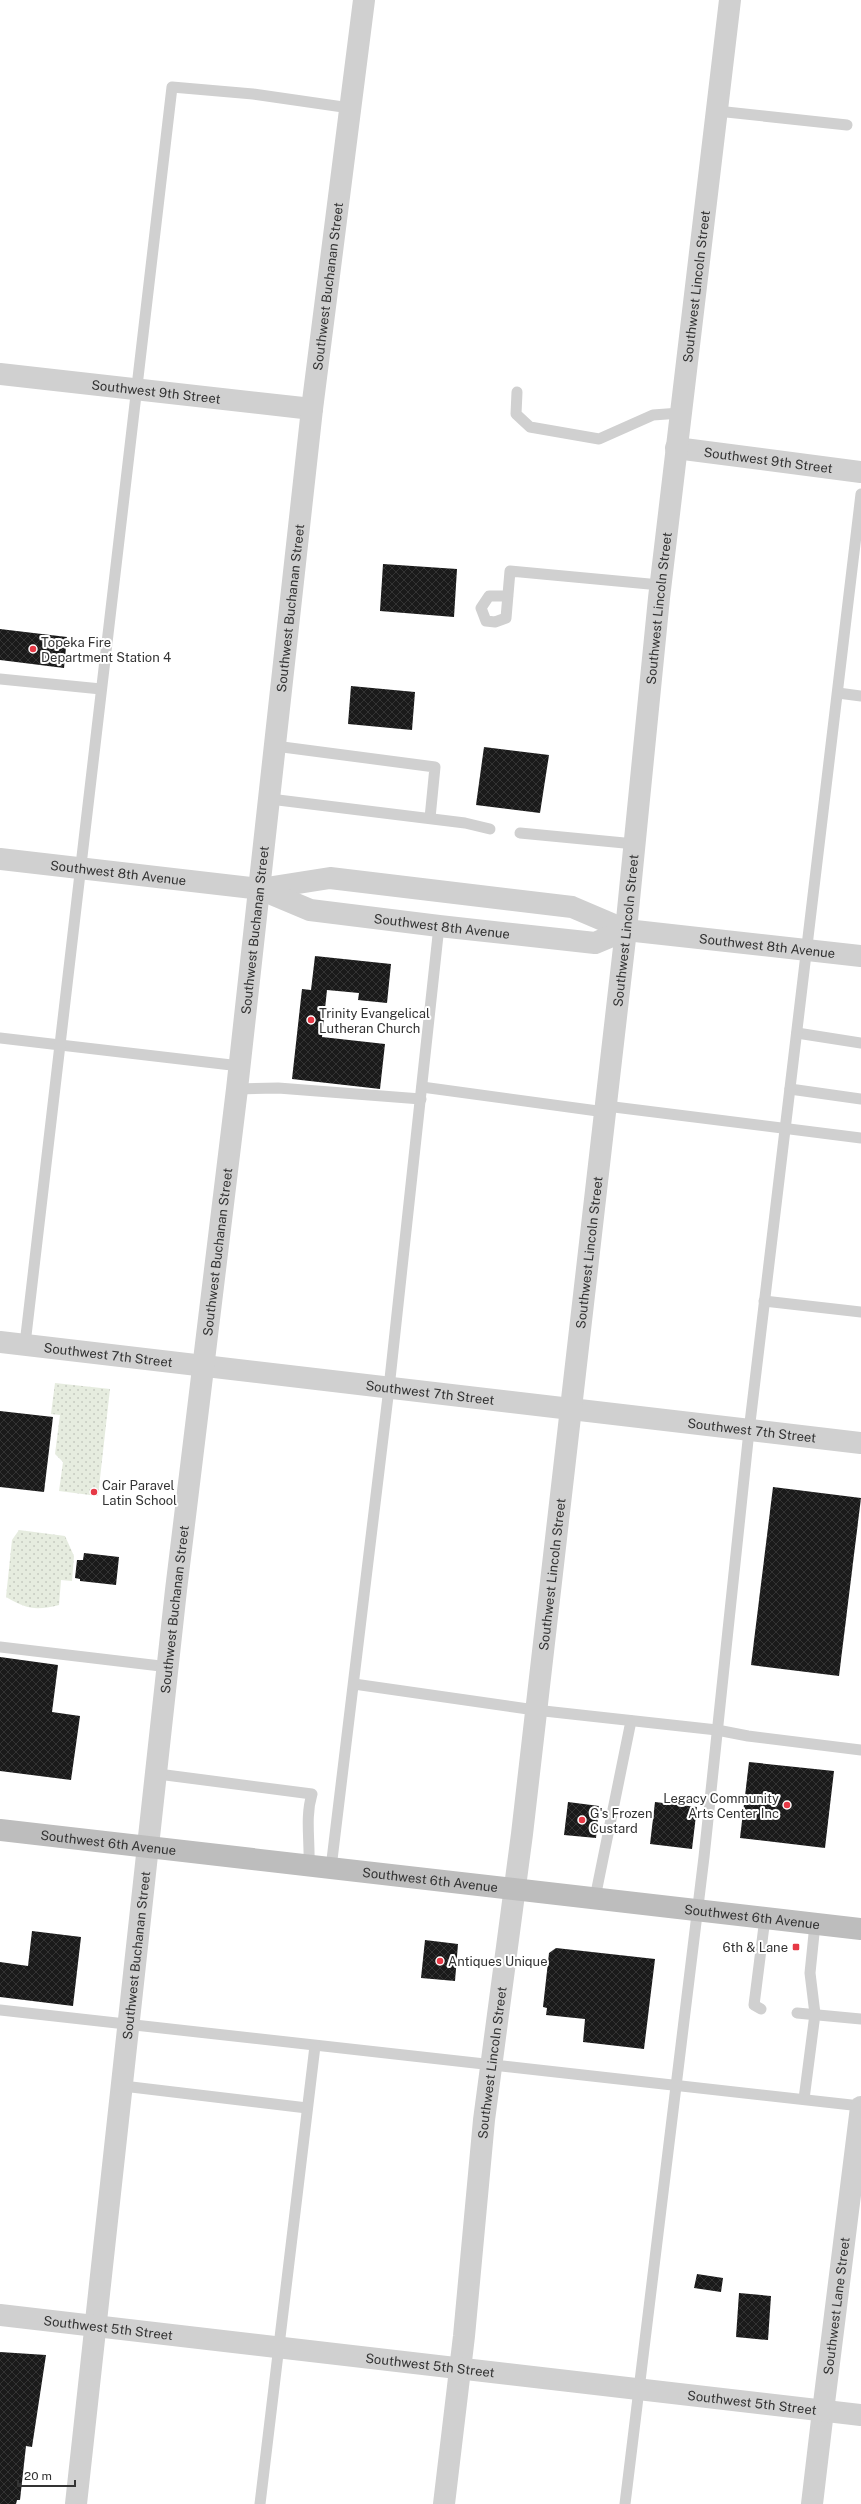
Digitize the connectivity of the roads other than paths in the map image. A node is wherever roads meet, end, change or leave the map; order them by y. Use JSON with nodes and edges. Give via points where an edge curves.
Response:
{"nodes":[{"id":1,"x":364,"y":0,"type":"edge"},
{"id":2,"x":730,"y":0,"type":"edge"},
{"id":3,"x":350,"y":108,"type":"junction"},
{"id":4,"x":717,"y":111,"type":"junction"},
{"id":5,"x":847,"y":125,"type":"dead end"},
{"id":6,"x":0,"y":374,"type":"edge"},
{"id":7,"x":135,"y":390,"type":"junction"},
{"id":8,"x":517,"y":392,"type":"dead end"},
{"id":9,"x":312,"y":409,"type":"junction"},
{"id":10,"x":680,"y":413,"type":"junction"},
{"id":11,"x":676,"y":448,"type":"junction"},
{"id":12,"x":861,"y":472,"type":"edge"},
{"id":13,"x":861,"y":494,"type":"edge"},
{"id":14,"x":858,"y":545,"type":"edge"},
{"id":15,"x":660,"y":585,"type":"junction"},
{"id":16,"x":508,"y":596,"type":"dead end"},
{"id":17,"x":0,"y":679,"type":"edge"},
{"id":18,"x":101,"y":689,"type":"junction"},
{"id":19,"x":838,"y":693,"type":"junction"},
{"id":20,"x":861,"y":696,"type":"edge"},
{"id":21,"x":275,"y":746,"type":"junction"},
{"id":22,"x":270,"y":799,"type":"junction"},
{"id":23,"x":430,"y":818,"type":"junction"},
{"id":24,"x":490,"y":829,"type":"dead end"},
{"id":25,"x":520,"y":833,"type":"dead end"},
{"id":26,"x":635,"y":844,"type":"junction"},
{"id":27,"x":0,"y":859,"type":"edge"},
{"id":28,"x":80,"y":868,"type":"junction"},
{"id":29,"x":260,"y":889,"type":"junction"},
{"id":30,"x":439,"y":926,"type":"junction"},
{"id":31,"x":626,"y":930,"type":"junction"},
{"id":32,"x":807,"y":950,"type":"junction"},
{"id":33,"x":861,"y":956,"type":"edge"},
{"id":34,"x":797,"y":1033,"type":"junction"},
{"id":35,"x":0,"y":1038,"type":"edge"},
{"id":36,"x":861,"y":1043,"type":"edge"},
{"id":37,"x":59,"y":1046,"type":"junction"},
{"id":38,"x":240,"y":1066,"type":"junction"},
{"id":39,"x":422,"y":1087,"type":"junction"},
{"id":40,"x":237,"y":1089,"type":"junction"},
{"id":41,"x":790,"y":1089,"type":"junction"},
{"id":42,"x":421,"y":1099,"type":"junction"},
{"id":43,"x":861,"y":1099,"type":"edge"},
{"id":44,"x":605,"y":1109,"type":"junction"},
{"id":45,"x":785,"y":1128,"type":"junction"},
{"id":46,"x":861,"y":1138,"type":"edge"},
{"id":47,"x":764,"y":1301,"type":"junction"},
{"id":48,"x":861,"y":1312,"type":"edge"},
{"id":49,"x":0,"y":1342,"type":"edge"},
{"id":50,"x":25,"y":1344,"type":"junction"},
{"id":51,"x":203,"y":1366,"type":"junction"},
{"id":52,"x":389,"y":1388,"type":"junction"},
{"id":53,"x":570,"y":1407,"type":"junction"},
{"id":54,"x":749,"y":1431,"type":"junction"},
{"id":55,"x":861,"y":1443,"type":"edge"},
{"id":56,"x":0,"y":1647,"type":"edge"},
{"id":57,"x":169,"y":1667,"type":"junction"},
{"id":58,"x":354,"y":1684,"type":"junction"},
{"id":59,"x":535,"y":1710,"type":"junction"},
{"id":60,"x":631,"y":1721,"type":"junction"},
{"id":61,"x":717,"y":1730,"type":"junction"},
{"id":62,"x":861,"y":1750,"type":"edge"},
{"id":63,"x":158,"y":1774,"type":"junction"},
{"id":64,"x":0,"y":1830,"type":"edge"},
{"id":65,"x":150,"y":1847,"type":"junction"},
{"id":66,"x":309,"y":1864,"type":"junction"},
{"id":67,"x":330,"y":1868,"type":"junction"},
{"id":68,"x":515,"y":1889,"type":"junction"},
{"id":69,"x":595,"y":1898,"type":"junction"},
{"id":70,"x":696,"y":1910,"type":"junction"},
{"id":71,"x":765,"y":1918,"type":"junction"},
{"id":72,"x":815,"y":1924,"type":"junction"},
{"id":73,"x":861,"y":1929,"type":"edge"},
{"id":74,"x":761,"y":2009,"type":"dead end"},
{"id":75,"x":0,"y":2010,"type":"edge"},
{"id":76,"x":797,"y":2013,"type":"dead end"},
{"id":77,"x":815,"y":2014,"type":"junction"},
{"id":78,"x":861,"y":2019,"type":"edge"},
{"id":79,"x":130,"y":2025,"type":"junction"},
{"id":80,"x":315,"y":2046,"type":"junction"},
{"id":81,"x":490,"y":2066,"type":"junction"},
{"id":82,"x":675,"y":2085,"type":"junction"},
{"id":83,"x":123,"y":2086,"type":"junction"},
{"id":84,"x":804,"y":2099,"type":"junction"},
{"id":85,"x":861,"y":2106,"type":"edge"},
{"id":86,"x":307,"y":2108,"type":"junction"},
{"id":87,"x":0,"y":2315,"type":"edge"},
{"id":88,"x":98,"y":2327,"type":"junction"},
{"id":89,"x":277,"y":2348,"type":"junction"},
{"id":90,"x":460,"y":2369,"type":"junction"},
{"id":91,"x":639,"y":2389,"type":"junction"},
{"id":92,"x":823,"y":2411,"type":"junction"},
{"id":93,"x":861,"y":2415,"type":"edge"},
{"id":94,"x":76,"y":2504,"type":"edge"},
{"id":95,"x":260,"y":2504,"type":"edge"},
{"id":96,"x":444,"y":2504,"type":"edge"},
{"id":97,"x":625,"y":2504,"type":"edge"},
{"id":98,"x":812,"y":2504,"type":"edge"}],
"edges":[{"from":1,"to":3,"type":"street","name":"Southwest Buchanan Street"},
{"from":2,"to":4,"type":"street","name":"Southwest Lincoln Street"},
{"from":3,"to":7,"type":"lane","via":[[253,94],[172,87]]},
{"from":3,"to":9,"type":"street","name":"Southwest Buchanan Street"},
{"from":4,"to":5,"type":"lane"},
{"from":4,"to":10,"type":"street","name":"Southwest Lincoln Street"},
{"from":6,"to":7,"type":"street","name":"Southwest 9th Street"},
{"from":7,"to":9,"type":"street","name":"Southwest 9th Street"},
{"from":7,"to":18,"type":"lane"},
{"from":8,"to":10,"type":"lane","via":[[516,414],[530,427],[599,439],[653,415]]},
{"from":9,"to":21,"type":"street","name":"Southwest Buchanan Street"},
{"from":10,"to":11,"type":"street","name":"Southwest Lincoln Street"},
{"from":11,"to":12,"type":"street","name":"Southwest 9th Street"},
{"from":11,"to":15,"type":"street","name":"Southwest Lincoln Street"},
{"from":13,"to":14,"type":"lane"},
{"from":14,"to":19,"type":"lane"},
{"from":15,"to":16,"type":"lane","via":[[510,571]]},
{"from":15,"to":26,"type":"street","name":"Southwest Lincoln Street"},
{"from":17,"to":18,"type":"lane"},
{"from":18,"to":28,"type":"lane"},
{"from":19,"to":20,"type":"lane"},
{"from":19,"to":32,"type":"lane"},
{"from":21,"to":22,"type":"street","name":"Southwest Buchanan Street"},
{"from":21,"to":23,"type":"lane","via":[[435,767]]},
{"from":22,"to":23,"type":"lane"},
{"from":22,"to":29,"type":"street","name":"Southwest Buchanan Street"},
{"from":23,"to":24,"type":"lane"},
{"from":25,"to":26,"type":"lane"},
{"from":26,"to":31,"type":"street","name":"Southwest Lincoln Street"},
{"from":27,"to":28,"type":"street","name":"Southwest 8th Avenue"},
{"from":28,"to":29,"type":"street","name":"Southwest 8th Avenue"},
{"from":28,"to":37,"type":"lane"},
{"from":29,"to":30,"type":"street","name":"Southwest 8th Avenue","via":[[310,910]]},
{"from":29,"to":31,"type":"street","name":"Southwest 8th Avenue","via":[[330,878],[572,907]]},
{"from":29,"to":38,"type":"street","name":"Southwest Buchanan Street"},
{"from":30,"to":31,"type":"street","name":"Southwest 8th Avenue","via":[[595,943]]},
{"from":30,"to":39,"type":"lane"},
{"from":31,"to":32,"type":"street","name":"Southwest 8th Avenue"},
{"from":31,"to":44,"type":"street","name":"Southwest Lincoln Street"},
{"from":32,"to":33,"type":"street","name":"Southwest 8th Avenue"},
{"from":32,"to":34,"type":"lane"},
{"from":34,"to":36,"type":"lane"},
{"from":34,"to":41,"type":"lane"},
{"from":35,"to":37,"type":"lane"},
{"from":37,"to":38,"type":"lane"},
{"from":37,"to":50,"type":"lane"},
{"from":38,"to":40,"type":"street","name":"Southwest Buchanan Street"},
{"from":39,"to":42,"type":"lane"},
{"from":39,"to":44,"type":"lane"},
{"from":40,"to":42,"type":"lane","via":[[278,1088]]},
{"from":40,"to":51,"type":"street","name":"Southwest Buchanan Street"},
{"from":41,"to":43,"type":"lane"},
{"from":41,"to":45,"type":"lane"},
{"from":42,"to":52,"type":"lane"},
{"from":44,"to":45,"type":"lane"},
{"from":44,"to":53,"type":"street","name":"Southwest Lincoln Street"},
{"from":45,"to":46,"type":"lane"},
{"from":45,"to":47,"type":"lane"},
{"from":47,"to":48,"type":"lane"},
{"from":47,"to":54,"type":"lane"},
{"from":49,"to":50,"type":"street","name":"Southwest 7th Street"},
{"from":50,"to":51,"type":"street","name":"Southwest 7th Street"},
{"from":51,"to":52,"type":"street","name":"Southwest 7th Street"},
{"from":51,"to":57,"type":"street","name":"Southwest Buchanan Street"},
{"from":52,"to":53,"type":"street","name":"Southwest 7th Street"},
{"from":52,"to":58,"type":"lane"},
{"from":53,"to":54,"type":"street","name":"Southwest 7th Street"},
{"from":53,"to":59,"type":"street","name":"Southwest Lincoln Street"},
{"from":54,"to":55,"type":"street","name":"Southwest 7th Street"},
{"from":54,"to":61,"type":"lane"},
{"from":56,"to":57,"type":"lane"},
{"from":57,"to":63,"type":"street","name":"Southwest Buchanan Street"},
{"from":58,"to":59,"type":"lane"},
{"from":58,"to":67,"type":"lane"},
{"from":59,"to":60,"type":"lane"},
{"from":59,"to":68,"type":"street","name":"Southwest Lincoln Street"},
{"from":60,"to":61,"type":"lane"},
{"from":60,"to":69,"type":"lane"},
{"from":61,"to":62,"type":"lane"},
{"from":61,"to":70,"type":"lane"},
{"from":63,"to":65,"type":"street","name":"Southwest Buchanan Street"},
{"from":63,"to":66,"type":"lane","via":[[312,1794],[307,1811],[310,1834]]},
{"from":64,"to":65,"type":"main road","name":"Southwest 6th Avenue"},
{"from":65,"to":66,"type":"main road","name":"Southwest 6th Avenue"},
{"from":65,"to":79,"type":"street","name":"Southwest Buchanan Street"},
{"from":66,"to":67,"type":"main road","name":"Southwest 6th Avenue"},
{"from":67,"to":68,"type":"main road","name":"Southwest 6th Avenue"},
{"from":68,"to":69,"type":"main road","name":"Southwest 6th Avenue"},
{"from":68,"to":81,"type":"street","name":"Southwest Lincoln Street"},
{"from":69,"to":70,"type":"main road","name":"Southwest 6th Avenue"},
{"from":70,"to":71,"type":"main road","name":"Southwest 6th Avenue"},
{"from":70,"to":82,"type":"lane"},
{"from":71,"to":72,"type":"main road","name":"Southwest 6th Avenue"},
{"from":71,"to":74,"type":"lane","via":[[754,2005]]},
{"from":72,"to":73,"type":"main road","name":"Southwest 6th Avenue"},
{"from":72,"to":77,"type":"lane","via":[[810,1973]]},
{"from":75,"to":79,"type":"lane"},
{"from":76,"to":77,"type":"lane"},
{"from":77,"to":78,"type":"lane"},
{"from":77,"to":84,"type":"lane"},
{"from":79,"to":80,"type":"lane"},
{"from":79,"to":83,"type":"street","name":"Southwest Buchanan Street"},
{"from":80,"to":81,"type":"lane"},
{"from":80,"to":86,"type":"lane"},
{"from":81,"to":82,"type":"lane"},
{"from":81,"to":90,"type":"street","name":"Southwest Lincoln Street"},
{"from":82,"to":84,"type":"lane"},
{"from":82,"to":91,"type":"lane"},
{"from":83,"to":86,"type":"lane"},
{"from":83,"to":88,"type":"street","name":"Southwest Buchanan Street"},
{"from":84,"to":85,"type":"lane"},
{"from":85,"to":92,"type":"street","name":"Southwest Lane Street"},
{"from":86,"to":89,"type":"lane"},
{"from":87,"to":88,"type":"street","name":"Southwest 5th Street"},
{"from":88,"to":89,"type":"street","name":"Southwest 5th Street"},
{"from":88,"to":94,"type":"street","name":"Southwest Buchanan Street"},
{"from":89,"to":90,"type":"street","name":"Southwest 5th Street"},
{"from":89,"to":95,"type":"lane"},
{"from":90,"to":91,"type":"street","name":"Southwest 5th Street"},
{"from":90,"to":96,"type":"street","name":"Southwest Lincoln Street"},
{"from":91,"to":92,"type":"street","name":"Southwest 5th Street"},
{"from":91,"to":97,"type":"lane"},
{"from":92,"to":93,"type":"street","name":"Southwest 5th Street"},
{"from":92,"to":98,"type":"street","name":"Southwest Lane Street"}]}
